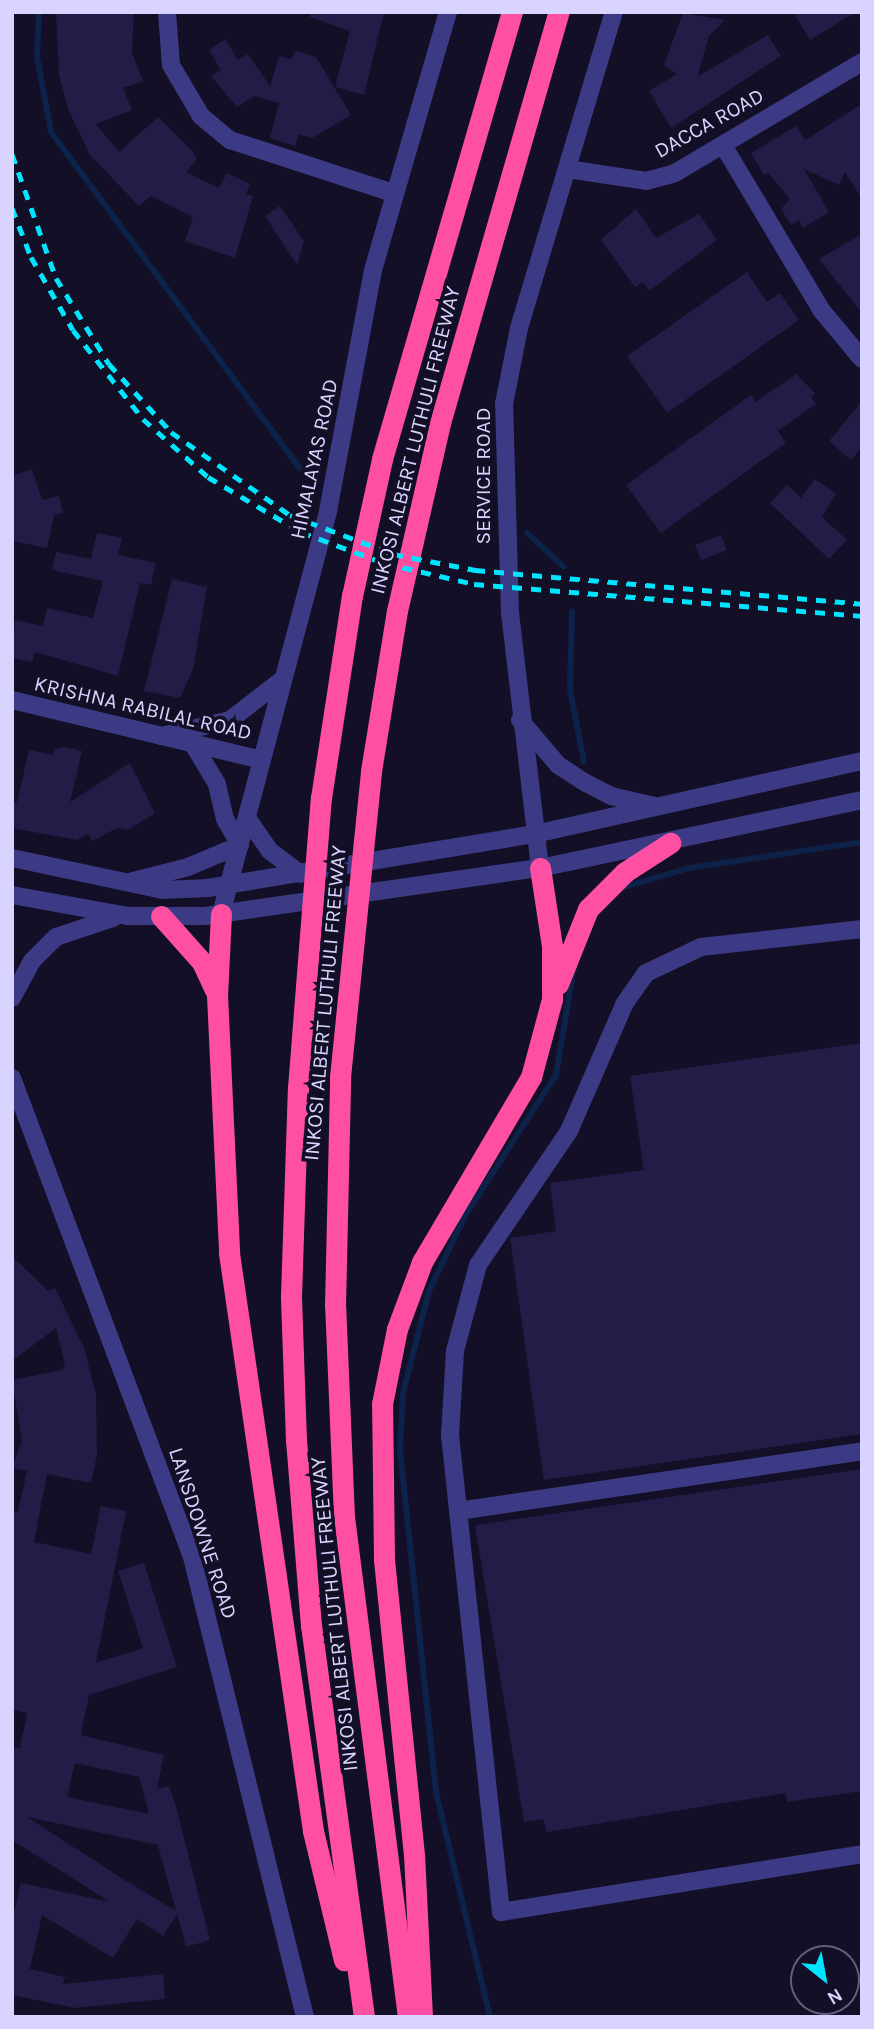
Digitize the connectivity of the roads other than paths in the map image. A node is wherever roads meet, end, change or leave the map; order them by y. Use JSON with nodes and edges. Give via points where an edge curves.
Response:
{"nodes":[{"id":1,"x":167,"y":12,"type":"edge"},
{"id":2,"x":448,"y":12,"type":"edge"},
{"id":3,"x":512,"y":12,"type":"edge"},
{"id":4,"x":559,"y":12,"type":"edge"},
{"id":5,"x":614,"y":12,"type":"edge"},
{"id":6,"x":862,"y":62,"type":"edge"},
{"id":7,"x":723,"y":145,"type":"junction"},
{"id":8,"x":567,"y":169,"type":"junction"},
{"id":9,"x":393,"y":193,"type":"junction"},
{"id":10,"x":862,"y":359,"type":"edge"},
{"id":11,"x":283,"y":679,"type":"junction"},
{"id":12,"x":12,"y":700,"type":"edge"},
{"id":13,"x":518,"y":717,"type":"junction"},
{"id":14,"x":161,"y":736,"type":"junction"},
{"id":15,"x":193,"y":744,"type":"junction"},
{"id":16,"x":262,"y":760,"type":"junction"},
{"id":17,"x":862,"y":761,"type":"edge"},
{"id":18,"x":862,"y":800,"type":"edge"},
{"id":19,"x":655,"y":806,"type":"junction"},
{"id":20,"x":247,"y":818,"type":"junction"},
{"id":21,"x":535,"y":834,"type":"junction"},
{"id":22,"x":670,"y":843,"type":"junction"},
{"id":23,"x":240,"y":845,"type":"junction"},
{"id":24,"x":13,"y":859,"type":"edge"},
{"id":25,"x":540,"y":868,"type":"junction"},
{"id":26,"x":300,"y":874,"type":"junction"},
{"id":27,"x":123,"y":883,"type":"junction"},
{"id":28,"x":230,"y":884,"type":"junction"},
{"id":29,"x":12,"y":895,"type":"edge"},
{"id":30,"x":221,"y":914,"type":"junction"},
{"id":31,"x":127,"y":916,"type":"junction"},
{"id":32,"x":161,"y":916,"type":"junction"},
{"id":33,"x":862,"y":929,"type":"edge"},
{"id":34,"x":217,"y":995,"type":"junction"},
{"id":35,"x":12,"y":998,"type":"edge"},
{"id":36,"x":552,"y":999,"type":"junction"},
{"id":37,"x":12,"y":1078,"type":"edge"},
{"id":38,"x":17,"y":1107,"type":"edge"},
{"id":39,"x":862,"y":1451,"type":"edge"},
{"id":40,"x":458,"y":1511,"type":"junction"},
{"id":41,"x":862,"y":1854,"type":"edge"},
{"id":42,"x":300,"y":2016,"type":"edge"},
{"id":43,"x":358,"y":2017,"type":"edge"},
{"id":44,"x":364,"y":2017,"type":"edge"},
{"id":45,"x":408,"y":2017,"type":"edge"},
{"id":46,"x":422,"y":2017,"type":"edge"}],
"edges":[{"from":1,"to":9,"type":"street","via":[[171,65],[201,116],[230,140]]},
{"from":2,"to":9,"type":"street","name":"HIMALAYAS ROAD"},
{"from":3,"to":44,"type":"highway","name":"INKOSI ALBERT LUTHULI FREEWAY","via":[[368,520],[335,687],[308,956],[291,1296],[296,1441],[311,1626]]},
{"from":4,"to":45,"type":"highway","name":"INKOSI ALBERT LUTHULI FREEWAY","via":[[416,525],[384,685],[350,947],[335,1187],[344,1517]]},
{"from":5,"to":8,"type":"street","name":"SERVICE ROAD"},
{"from":6,"to":7,"type":"street","name":"DACCA ROAD"},
{"from":7,"to":8,"type":"street","name":"DACCA ROAD","via":[[675,173],[646,181]]},
{"from":7,"to":10,"type":"street","via":[[822,311]]},
{"from":8,"to":13,"type":"street","name":"SERVICE ROAD","via":[[519,328],[504,404],[506,545]]},
{"from":9,"to":11,"type":"street","name":"HIMALAYAS ROAD","via":[[328,511]]},
{"from":11,"to":14,"type":"street","via":[[230,720]]},
{"from":11,"to":16,"type":"street","name":"HIMALAYAS ROAD"},
{"from":12,"to":14,"type":"street","name":"KRISHNA RABILAL ROAD"},
{"from":13,"to":19,"type":"street","via":[[540,747],[577,777],[611,796]]},
{"from":13,"to":21,"type":"street","name":"SERVICE ROAD"},
{"from":14,"to":15,"type":"street","name":"KRISHNA RABILAL ROAD"},
{"from":15,"to":16,"type":"street","name":"KRISHNA RABILAL ROAD"},
{"from":15,"to":23,"type":"street","via":[[212,774],[225,819]]},
{"from":16,"to":20,"type":"street","name":"HIMALAYAS ROAD"},
{"from":17,"to":19,"type":"street"},
{"from":18,"to":22,"type":"street"},
{"from":19,"to":21,"type":"street"},
{"from":20,"to":23,"type":"street","name":"HIMALAYAS ROAD"},
{"from":20,"to":26,"type":"street","via":[[270,851]]},
{"from":21,"to":25,"type":"street","name":"SERVICE ROAD"},
{"from":21,"to":26,"type":"street"},
{"from":22,"to":25,"type":"street"},
{"from":22,"to":36,"type":"highway","via":[[625,872],[589,909]]},
{"from":23,"to":27,"type":"street","via":[[188,867]]},
{"from":23,"to":28,"type":"street","name":"HIMALAYAS ROAD"},
{"from":24,"to":27,"type":"street"},
{"from":25,"to":30,"type":"street"},
{"from":25,"to":36,"type":"highway"},
{"from":26,"to":28,"type":"street"},
{"from":27,"to":28,"type":"street","via":[[162,890]]},
{"from":28,"to":30,"type":"street","name":"HIMALAYAS ROAD"},
{"from":29,"to":31,"type":"street"},
{"from":30,"to":32,"type":"street"},
{"from":30,"to":34,"type":"highway"},
{"from":31,"to":32,"type":"street"},
{"from":31,"to":35,"type":"street","via":[[91,922],[56,937],[32,961]]},
{"from":32,"to":34,"type":"highway","via":[[202,962]]},
{"from":33,"to":40,"type":"street","via":[[701,947],[646,974],[624,1005],[569,1130],[478,1265],[454,1350],[450,1435]]},
{"from":34,"to":43,"type":"highway","via":[[229,1253],[249,1408],[313,1830]]},
{"from":36,"to":46,"type":"highway","via":[[531,1077],[422,1262],[397,1329],[382,1404],[384,1559],[414,1855]]},
{"from":37,"to":38,"type":"street","name":"LANSDOWNE ROAD"},
{"from":38,"to":42,"type":"street","name":"LANSDOWNE ROAD","via":[[192,1557]]},
{"from":39,"to":40,"type":"street"},
{"from":40,"to":41,"type":"street","via":[[501,1912]]}]}
